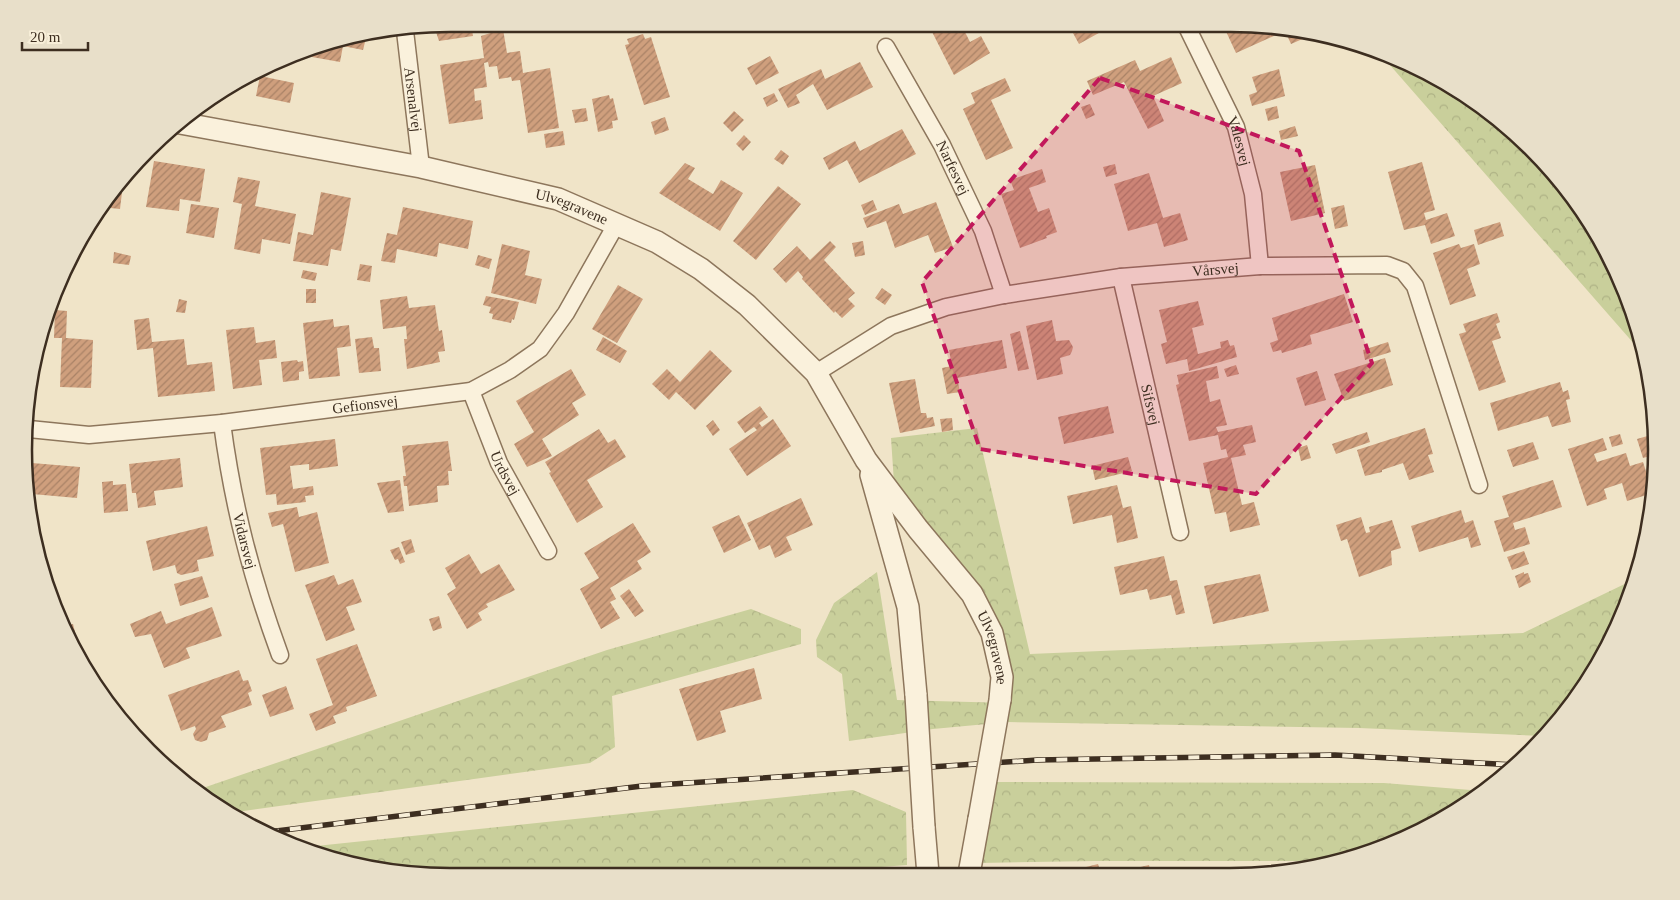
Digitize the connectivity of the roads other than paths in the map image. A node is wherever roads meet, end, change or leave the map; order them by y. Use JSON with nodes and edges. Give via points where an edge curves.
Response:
{"nodes":[{"id":1,"x":1189,"y":32,"type":"edge"},
{"id":2,"x":405,"y":35,"type":"edge"},
{"id":3,"x":886,"y":47,"type":"dead end"},
{"id":4,"x":189,"y":125,"type":"edge"},
{"id":5,"x":421,"y":167,"type":"junction"},
{"id":6,"x":617,"y":223,"type":"junction"},
{"id":7,"x":1260,"y":266,"type":"junction"},
{"id":8,"x":1121,"y":277,"type":"junction"},
{"id":9,"x":1004,"y":295,"type":"junction"},
{"id":10,"x":816,"y":373,"type":"junction"},
{"id":11,"x":471,"y":391,"type":"junction"},
{"id":12,"x":222,"y":423,"type":"junction"},
{"id":13,"x":33,"y":429,"type":"edge"},
{"id":14,"x":866,"y":460,"type":"junction"},
{"id":15,"x":1479,"y":485,"type":"dead end"},
{"id":16,"x":1180,"y":532,"type":"dead end"},
{"id":17,"x":548,"y":550,"type":"dead end"},
{"id":18,"x":280,"y":655,"type":"dead end"},
{"id":19,"x":927,"y":868,"type":"edge"},
{"id":20,"x":970,"y":868,"type":"edge"}],
"edges":[{"from":1,"to":7,"type":"street","name":"Valesvej","via":[[1236,127],[1254,194]]},
{"from":2,"to":5,"type":"street","name":"Arsenalvej"},
{"from":3,"to":9,"type":"street","name":"Narfesvej","via":[[942,146],[978,222]]},
{"from":4,"to":5,"type":"street","name":"Ulvegravene"},
{"from":5,"to":6,"type":"street","name":"Ulvegravene","via":[[558,199]]},
{"from":6,"to":10,"type":"street","name":"Ulvegravene","via":[[700,268],[747,305]]},
{"from":6,"to":11,"type":"street","name":"Gefionsvej","via":[[566,312],[540,349]]},
{"from":7,"to":8,"type":"street","name":"Vårsvej"},
{"from":7,"to":15,"type":"street","name":"Vårsvej","via":[[1387,265],[1403,272],[1415,286]]},
{"from":8,"to":9,"type":"street","name":"Vårsvej"},
{"from":8,"to":16,"type":"street","name":"Sifsvej"},
{"from":9,"to":10,"type":"street","name":"Vårsvej","via":[[946,307],[891,326]]},
{"from":10,"to":14,"type":"street","name":"Ulvegravene"},
{"from":11,"to":12,"type":"street","name":"Gefionsvej"},
{"from":11,"to":17,"type":"street","name":"Urdsvej","via":[[499,463]]},
{"from":12,"to":13,"type":"street","name":"Gefionsvej","via":[[89,435]]},
{"from":12,"to":18,"type":"street","name":"Vidarsvej","via":[[243,541],[259,599]]},
{"from":14,"to":19,"type":"street","name":"Ulvegravene","bridge":true,"via":[[908,607]]},
{"from":14,"to":20,"type":"street","name":"Ulvegravene","bridge":true,"via":[[972,594],[992,633],[1002,677],[1000,700]]}]}
